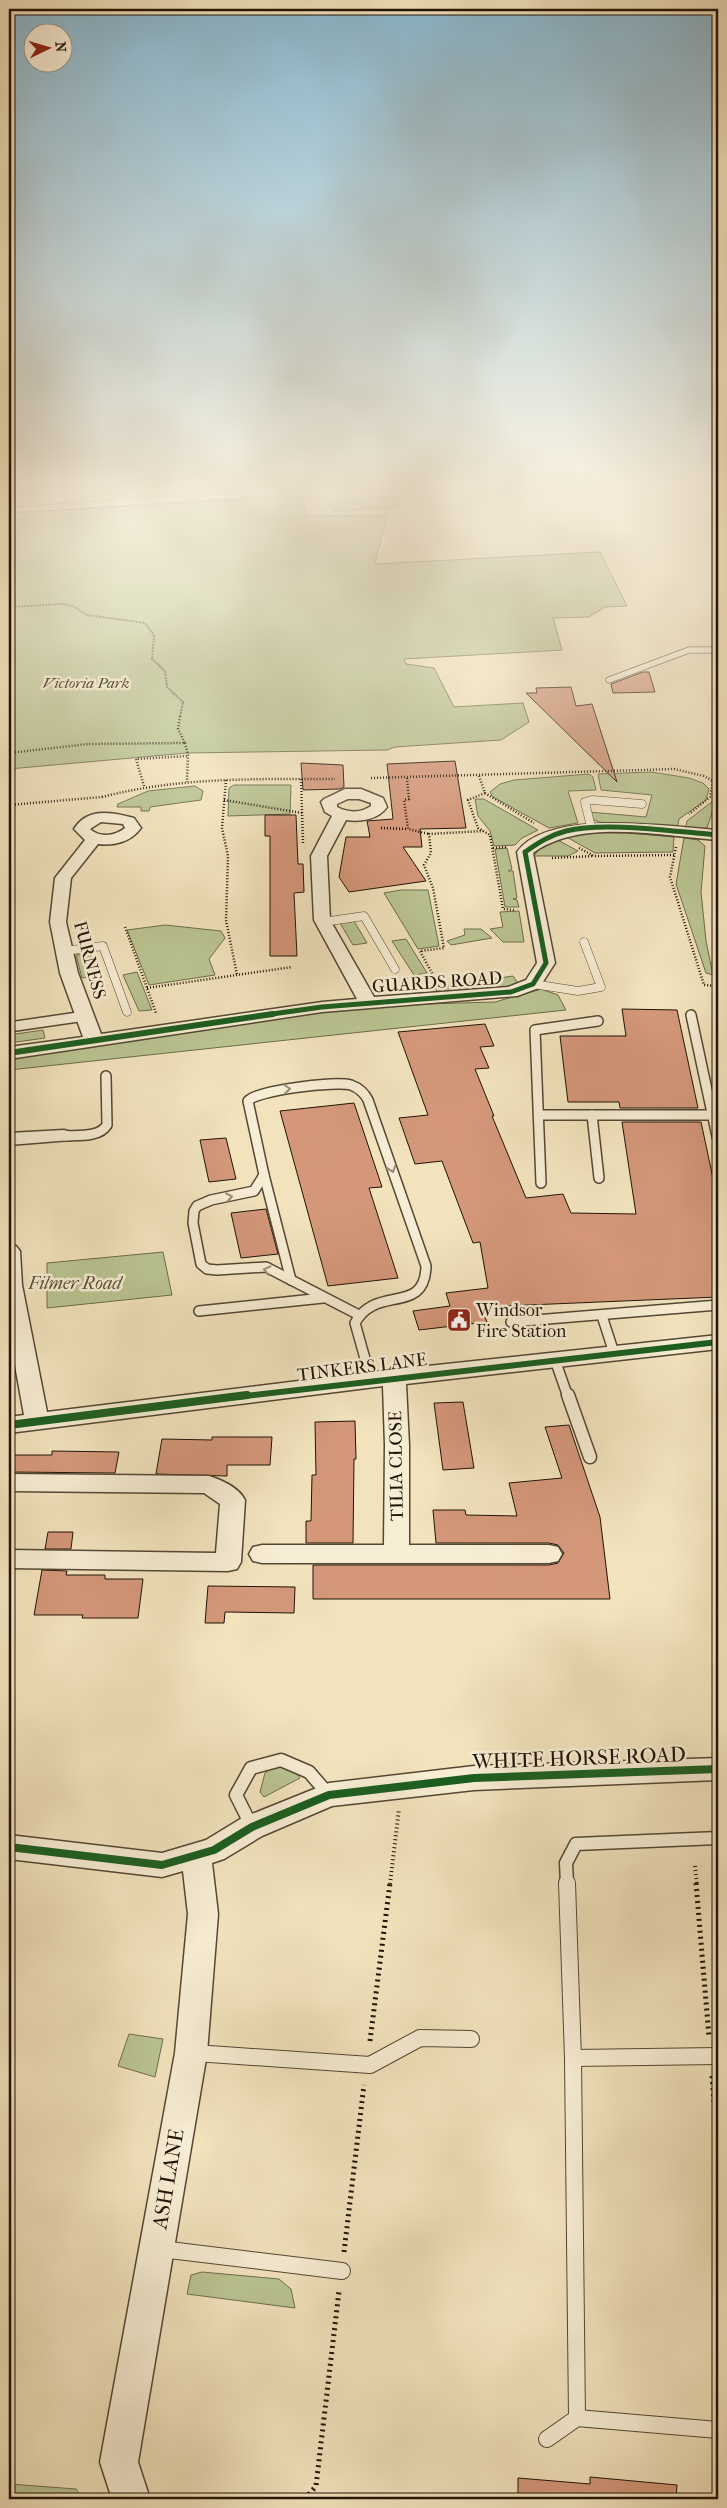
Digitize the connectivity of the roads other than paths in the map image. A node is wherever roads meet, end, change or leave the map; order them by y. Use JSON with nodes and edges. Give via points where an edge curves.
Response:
{"nodes":[{"id":1,"x":718,"y":650,"type":"edge"},
{"id":2,"x":609,"y":680,"type":"dead end"},
{"id":3,"x":642,"y":804,"type":"dead end"},
{"id":4,"x":341,"y":814,"type":"dead end"},
{"id":5,"x":591,"y":827,"type":"junction"},
{"id":6,"x":718,"y":835,"type":"edge"},
{"id":7,"x":94,"y":838,"type":"junction"},
{"id":8,"x":323,"y":922,"type":"junction"},
{"id":9,"x":584,"y":942,"type":"dead end"},
{"id":10,"x":64,"y":951,"type":"junction"},
{"id":11,"x":395,"y":968,"type":"dead end"},
{"id":12,"x":533,"y":984,"type":"junction"},
{"id":13,"x":368,"y":1002,"type":"junction"},
{"id":14,"x":127,"y":1012,"type":"dead end"},
{"id":15,"x":691,"y":1015,"type":"dead end"},
{"id":16,"x":85,"y":1016,"type":"junction"},
{"id":17,"x":598,"y":1021,"type":"dead end"},
{"id":18,"x":9,"y":1027,"type":"edge"},
{"id":19,"x":94,"y":1041,"type":"junction"},
{"id":20,"x":9,"y":1053,"type":"edge"},
{"id":21,"x":106,"y":1076,"type":"dead end"},
{"id":22,"x":540,"y":1115,"type":"junction"},
{"id":23,"x":592,"y":1115,"type":"junction"},
{"id":24,"x":715,"y":1115,"type":"edge"},
{"id":25,"x":64,"y":1136,"type":"joint"},
{"id":26,"x":9,"y":1139,"type":"edge"},
{"id":27,"x":718,"y":1141,"type":"edge"},
{"id":28,"x":264,"y":1175,"type":"junction"},
{"id":29,"x":600,"y":1178,"type":"dead end"},
{"id":30,"x":541,"y":1183,"type":"dead end"},
{"id":31,"x":9,"y":1251,"type":"edge"},
{"id":32,"x":291,"y":1280,"type":"junction"},
{"id":33,"x":10,"y":1286,"type":"edge"},
{"id":34,"x":323,"y":1298,"type":"junction"},
{"id":35,"x":718,"y":1306,"type":"edge"},
{"id":36,"x":198,"y":1311,"type":"dead end"},
{"id":37,"x":357,"y":1314,"type":"junction"},
{"id":38,"x":602,"y":1316,"type":"junction"},
{"id":39,"x":511,"y":1322,"type":"dead end"},
{"id":40,"x":718,"y":1342,"type":"edge"},
{"id":41,"x":614,"y":1353,"type":"junction"},
{"id":42,"x":555,"y":1360,"type":"junction"},
{"id":43,"x":382,"y":1379,"type":"junction"},
{"id":44,"x":37,"y":1422,"type":"junction"},
{"id":45,"x":9,"y":1425,"type":"edge"},
{"id":46,"x":590,"y":1457,"type":"dead end"},
{"id":47,"x":9,"y":1482,"type":"edge"},
{"id":48,"x":262,"y":1554,"type":"dead end"},
{"id":49,"x":396,"y":1554,"type":"junction"},
{"id":50,"x":550,"y":1554,"type":"dead end"},
{"id":51,"x":9,"y":1559,"type":"edge"},
{"id":52,"x":718,"y":1769,"type":"edge"},
{"id":53,"x":329,"y":1795,"type":"junction"},
{"id":54,"x":252,"y":1827,"type":"junction"},
{"id":55,"x":718,"y":1838,"type":"edge"},
{"id":56,"x":9,"y":1847,"type":"edge"},
{"id":57,"x":196,"y":1856,"type":"junction"},
{"id":58,"x":471,"y":2040,"type":"dead end"},
{"id":59,"x":191,"y":2053,"type":"junction"},
{"id":60,"x":714,"y":2056,"type":"edge"},
{"id":61,"x":573,"y":2058,"type":"junction"},
{"id":62,"x":155,"y":2249,"type":"junction"},
{"id":63,"x":342,"y":2271,"type":"road end"},
{"id":64,"x":577,"y":2418,"type":"junction"},
{"id":65,"x":718,"y":2430,"type":"edge"},
{"id":66,"x":547,"y":2439,"type":"dead end"},
{"id":67,"x":131,"y":2499,"type":"edge"}],
"edges":[{"from":1,"to":2,"type":"lane","via":[[689,650]]},
{"from":3,"to":5,"type":"lane","via":[[584,802]]},
{"from":4,"to":8,"type":"street","via":[[319,856]]},
{"from":5,"to":6,"type":"street"},
{"from":5,"to":12,"type":"street","via":[[553,835],[538,841],[525,852],[546,963]]},
{"from":7,"to":7,"type":"street","via":[[82,830],[87,822],[99,818],[115,817],[129,821],[133,828],[131,832],[111,839]]},
{"from":7,"to":10,"type":"street","name":"FURNESS","via":[[63,878],[58,922]]},
{"from":8,"to":11,"type":"lane","via":[[364,916]]},
{"from":8,"to":13,"type":"street"},
{"from":9,"to":12,"type":"lane","via":[[601,987],[597,990],[570,990]]},
{"from":10,"to":14,"type":"lane","via":[[103,946]]},
{"from":10,"to":16,"type":"street","name":"FURNESS"},
{"from":12,"to":13,"type":"street","name":"GUARDS ROAD","via":[[511,992]]},
{"from":13,"to":19,"type":"street","name":"GUARDS ROAD"},
{"from":15,"to":24,"type":"lane"},
{"from":16,"to":18,"type":"lane"},
{"from":16,"to":19,"type":"street","name":"FURNESS"},
{"from":17,"to":22,"type":"lane","via":[[535,1030]]},
{"from":19,"to":20,"type":"street","name":"GUARDS ROAD"},
{"from":21,"to":25,"type":"lane","via":[[107,1125],[104,1130]]},
{"from":22,"to":23,"type":"lane"},
{"from":22,"to":30,"type":"lane"},
{"from":23,"to":24,"type":"lane"},
{"from":23,"to":29,"type":"lane"},
{"from":24,"to":27,"type":"lane"},
{"from":25,"to":26,"type":"street"},
{"from":28,"to":32,"type":"lane"},
{"from":32,"to":28,"type":"lane","one_way":true,"via":[[266,1267],[207,1269],[199,1257],[194,1208],[207,1201],[254,1191]]},
{"from":28,"to":37,"type":"lane","one_way":true,"via":[[248,1101],[252,1096],[277,1090],[345,1084],[364,1091],[428,1278],[423,1288],[413,1294],[367,1307]]},
{"from":31,"to":33,"type":"street"},
{"from":32,"to":34,"type":"lane"},
{"from":33,"to":44,"type":"street"},
{"from":34,"to":36,"type":"lane"},
{"from":34,"to":37,"type":"lane"},
{"from":35,"to":38,"type":"lane"},
{"from":37,"to":43,"type":"lane","via":[[355,1323]]},
{"from":38,"to":39,"type":"lane"},
{"from":38,"to":41,"type":"lane"},
{"from":40,"to":41,"type":"street","name":"TINKERS LANE"},
{"from":41,"to":42,"type":"street","name":"TINKERS LANE"},
{"from":42,"to":43,"type":"street","name":"TINKERS LANE"},
{"from":42,"to":46,"type":"lane"},
{"from":43,"to":44,"type":"street","name":"TINKERS LANE"},
{"from":43,"to":49,"type":"street","name":"TILIA CLOSE","via":[[398,1445]]},
{"from":44,"to":45,"type":"street","name":"TINKERS LANE"},
{"from":47,"to":51,"type":"street","via":[[209,1485],[233,1500],[228,1562]]},
{"from":48,"to":49,"type":"street"},
{"from":49,"to":50,"type":"street"},
{"from":52,"to":53,"type":"street","name":"WHITE HORSE ROAD","via":[[474,1778]]},
{"from":53,"to":54,"type":"street","name":"WHITE HORSE ROAD"},
{"from":53,"to":54,"type":"lane","via":[[309,1772],[282,1760],[251,1768],[236,1795]]},
{"from":54,"to":57,"type":"street","name":"WHITE HORSE ROAD","via":[[214,1850]]},
{"from":55,"to":61,"type":"lane","via":[[576,1844],[566,1863]]},
{"from":56,"to":57,"type":"street","name":"WHITE HORSE ROAD","via":[[162,1866]]},
{"from":57,"to":59,"type":"street","name":"ASH LANE","via":[[204,1914]]},
{"from":58,"to":59,"type":"lane","via":[[420,2038],[367,2065]]},
{"from":59,"to":62,"type":"street","name":"ASH LANE"},
{"from":60,"to":61,"type":"lane"},
{"from":61,"to":64,"type":"lane"},
{"from":62,"to":63,"type":"lane"},
{"from":62,"to":67,"type":"street","name":"ASH LANE","via":[[119,2462]]},
{"from":64,"to":65,"type":"lane"},
{"from":64,"to":66,"type":"lane"}]}
